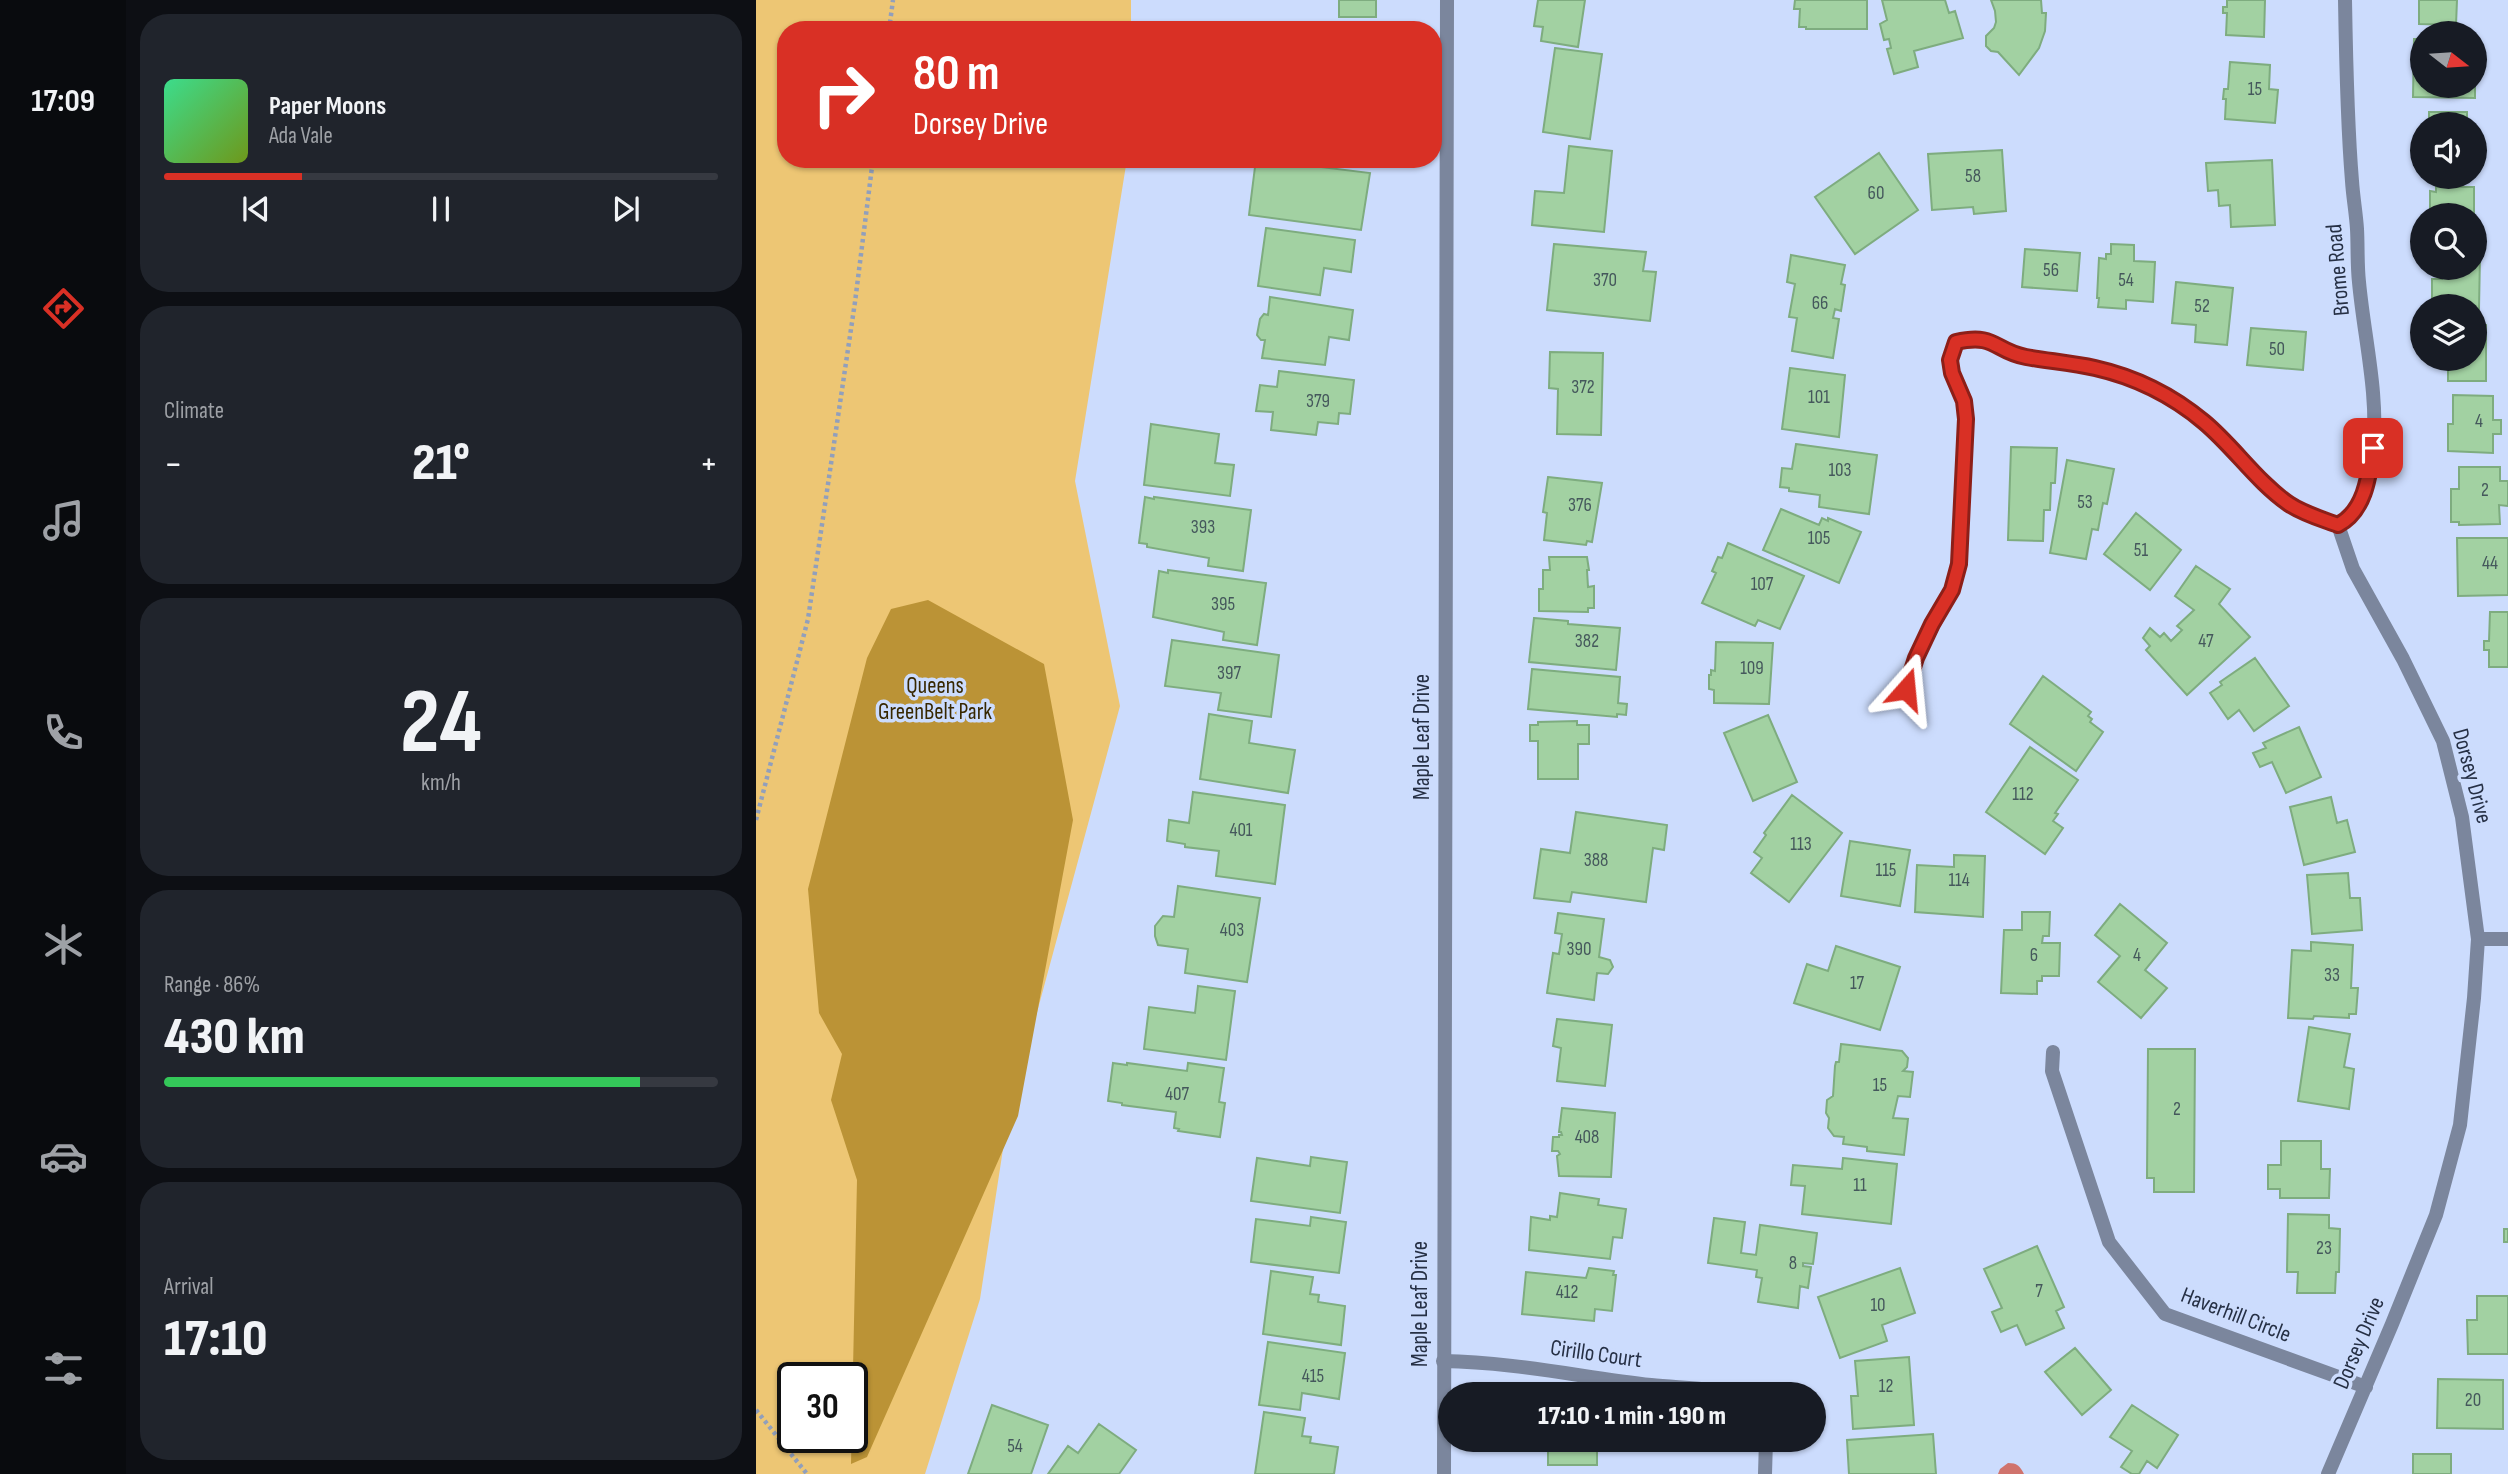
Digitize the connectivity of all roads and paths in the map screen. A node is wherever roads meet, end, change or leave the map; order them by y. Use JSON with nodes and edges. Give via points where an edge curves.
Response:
{"nodes":[{"id":1,"x":893,"y":0,"type":"edge"},
{"id":2,"x":1447,"y":0,"type":"edge"},
{"id":3,"x":2345,"y":0,"type":"edge"},
{"id":4,"x":890,"y":21,"type":"edge"},
{"id":5,"x":872,"y":168,"type":"edge"},
{"id":6,"x":2338,"y":525,"type":"junction"},
{"id":7,"x":1906,"y":689,"type":"dead end"},
{"id":8,"x":756,"y":820,"type":"edge"},
{"id":9,"x":2478,"y":939,"type":"junction"},
{"id":10,"x":2508,"y":939,"type":"edge"},
{"id":11,"x":2053,"y":1052,"type":"dead end"},
{"id":12,"x":1443,"y":1361,"type":"junction"},
{"id":13,"x":1630,"y":1382,"type":"edge"},
{"id":14,"x":2366,"y":1387,"type":"junction"},
{"id":15,"x":756,"y":1410,"type":"edge"},
{"id":16,"x":1766,"y":1452,"type":"edge"},
{"id":17,"x":807,"y":1474,"type":"edge"},
{"id":18,"x":1444,"y":1474,"type":"edge"},
{"id":19,"x":1765,"y":1474,"type":"edge"},
{"id":20,"x":2328,"y":1474,"type":"edge"}],
"edges":[{"from":1,"to":4,"type":"path"},
{"from":2,"to":12,"type":"street","name":"Maple Leaf Drive"},
{"from":3,"to":6,"type":"street","name":"Brome Road","via":[[2358,281],[2367,332],[2373,448],[2360,503],[2350,519]]},
{"from":5,"to":8,"type":"path","via":[[808,620]]},
{"from":6,"to":7,"type":"street","via":[[2290,504],[2204,422],[2164,394],[2094,368],[2020,356],[1989,340],[1956,342],[1950,360],[1966,419],[1959,564],[1952,590],[1922,646]]},
{"from":6,"to":9,"type":"street","name":"Dorsey Drive","via":[[2353,569],[2443,741],[2462,817]]},
{"from":9,"to":10,"type":"street"},
{"from":9,"to":14,"type":"street","name":"Dorsey Drive","via":[[2460,1125],[2436,1215]]},
{"from":11,"to":14,"type":"street","name":"Haverhill Circle","via":[[2052,1071],[2109,1241],[2165,1314]]},
{"from":12,"to":13,"type":"street","name":"Cirillo Court","via":[[1492,1362]]},
{"from":12,"to":18,"type":"street","name":"Maple Leaf Drive"},
{"from":14,"to":20,"type":"street","name":"Dorsey Drive"},
{"from":15,"to":17,"type":"path"},
{"from":16,"to":19,"type":"street"}]}
